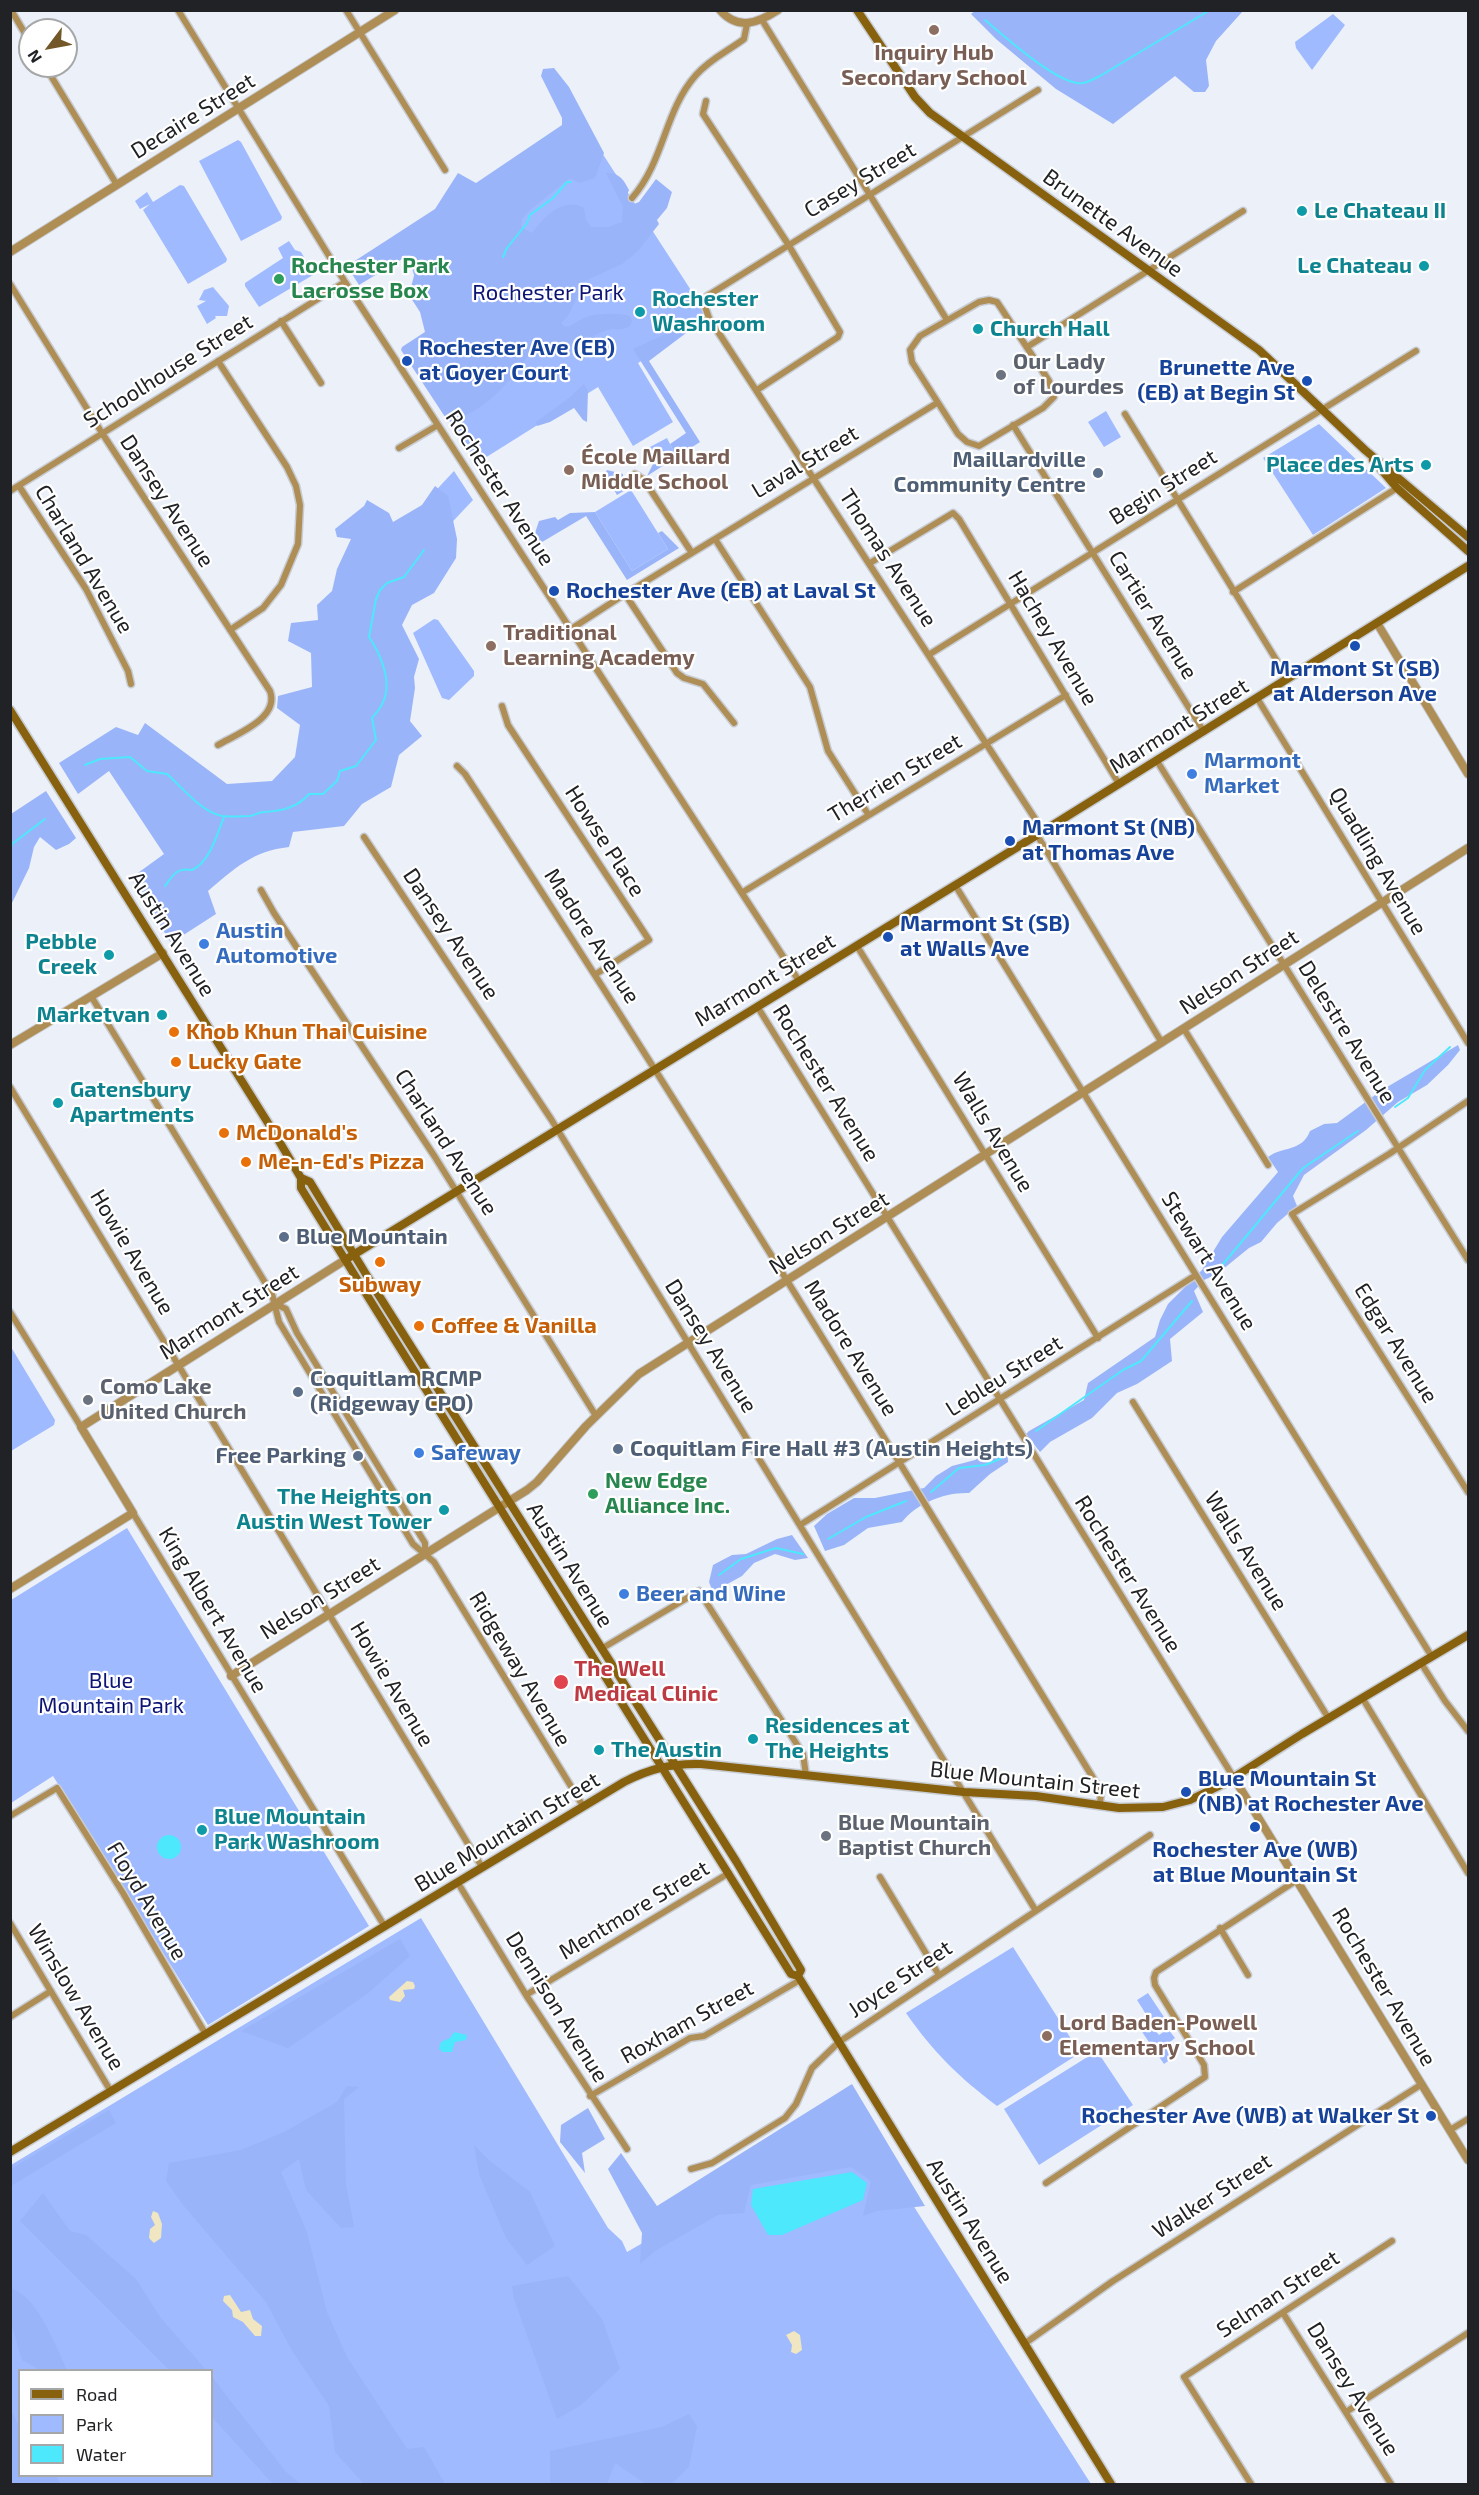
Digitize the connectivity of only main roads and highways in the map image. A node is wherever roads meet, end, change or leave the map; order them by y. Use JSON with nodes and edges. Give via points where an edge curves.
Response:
{"nodes":[{"id":1,"x":857,"y":10,"type":"edge"},
{"id":2,"x":1365,"y":450,"type":"junction"},
{"id":3,"x":1468,"y":537,"type":"edge"},
{"id":4,"x":1468,"y":551,"type":"edge"},
{"id":5,"x":1468,"y":566,"type":"edge"},
{"id":6,"x":10,"y":710,"type":"edge"},
{"id":7,"x":301,"y":1178,"type":"junction"},
{"id":8,"x":353,"y":1254,"type":"junction"},
{"id":9,"x":345,"y":1260,"type":"junction"},
{"id":10,"x":1468,"y":1635,"type":"edge"},
{"id":11,"x":588,"y":1649,"type":"junction"},
{"id":12,"x":601,"y":1649,"type":"junction"},
{"id":13,"x":675,"y":1764,"type":"junction"},
{"id":14,"x":662,"y":1767,"type":"junction"},
{"id":15,"x":799,"y":1978,"type":"junction"},
{"id":16,"x":10,"y":2152,"type":"edge"},
{"id":17,"x":1111,"y":2484,"type":"edge"}],
"edges":[{"from":1,"to":2,"type":"main road","name":"Brunette Avenue","via":[[919,101],[963,137],[1259,350]]},
{"from":2,"to":3,"type":"main road","name":"Brunette Avenue"},
{"from":2,"to":4,"type":"main road","name":"Brunette Avenue","via":[[1397,489]]},
{"from":5,"to":8,"type":"main road","name":"Marmont Street"},
{"from":6,"to":7,"type":"main road","name":"Austin Avenue"},
{"from":7,"to":8,"type":"main road","name":"Austin Avenue","via":[[310,1182]]},
{"from":7,"to":9,"type":"main road","name":"Austin Avenue","via":[[301,1188]]},
{"from":8,"to":9,"type":"main road","name":"Marmont Street"},
{"from":8,"to":12,"type":"main road","name":"Austin Avenue"},
{"from":9,"to":11,"type":"main road","name":"Austin Avenue"},
{"from":10,"to":13,"type":"main road","name":"Blue Mountain Street","via":[[1234,1778],[1170,1806],[1134,1809],[1036,1796]]},
{"from":11,"to":12,"type":"main road"},
{"from":11,"to":14,"type":"main road","name":"Austin Avenue"},
{"from":12,"to":13,"type":"main road","name":"Austin Avenue"},
{"from":13,"to":14,"type":"main road","name":"Blue Mountain Street"},
{"from":13,"to":15,"type":"main road","name":"Austin Avenue","via":[[764,1906],[801,1970]]},
{"from":14,"to":15,"type":"main road","name":"Austin Avenue","via":[[791,1974]]},
{"from":14,"to":16,"type":"main road","name":"Blue Mountain Street","via":[[624,1782],[583,1806]]},
{"from":15,"to":17,"type":"main road","name":"Austin Avenue"}]}
